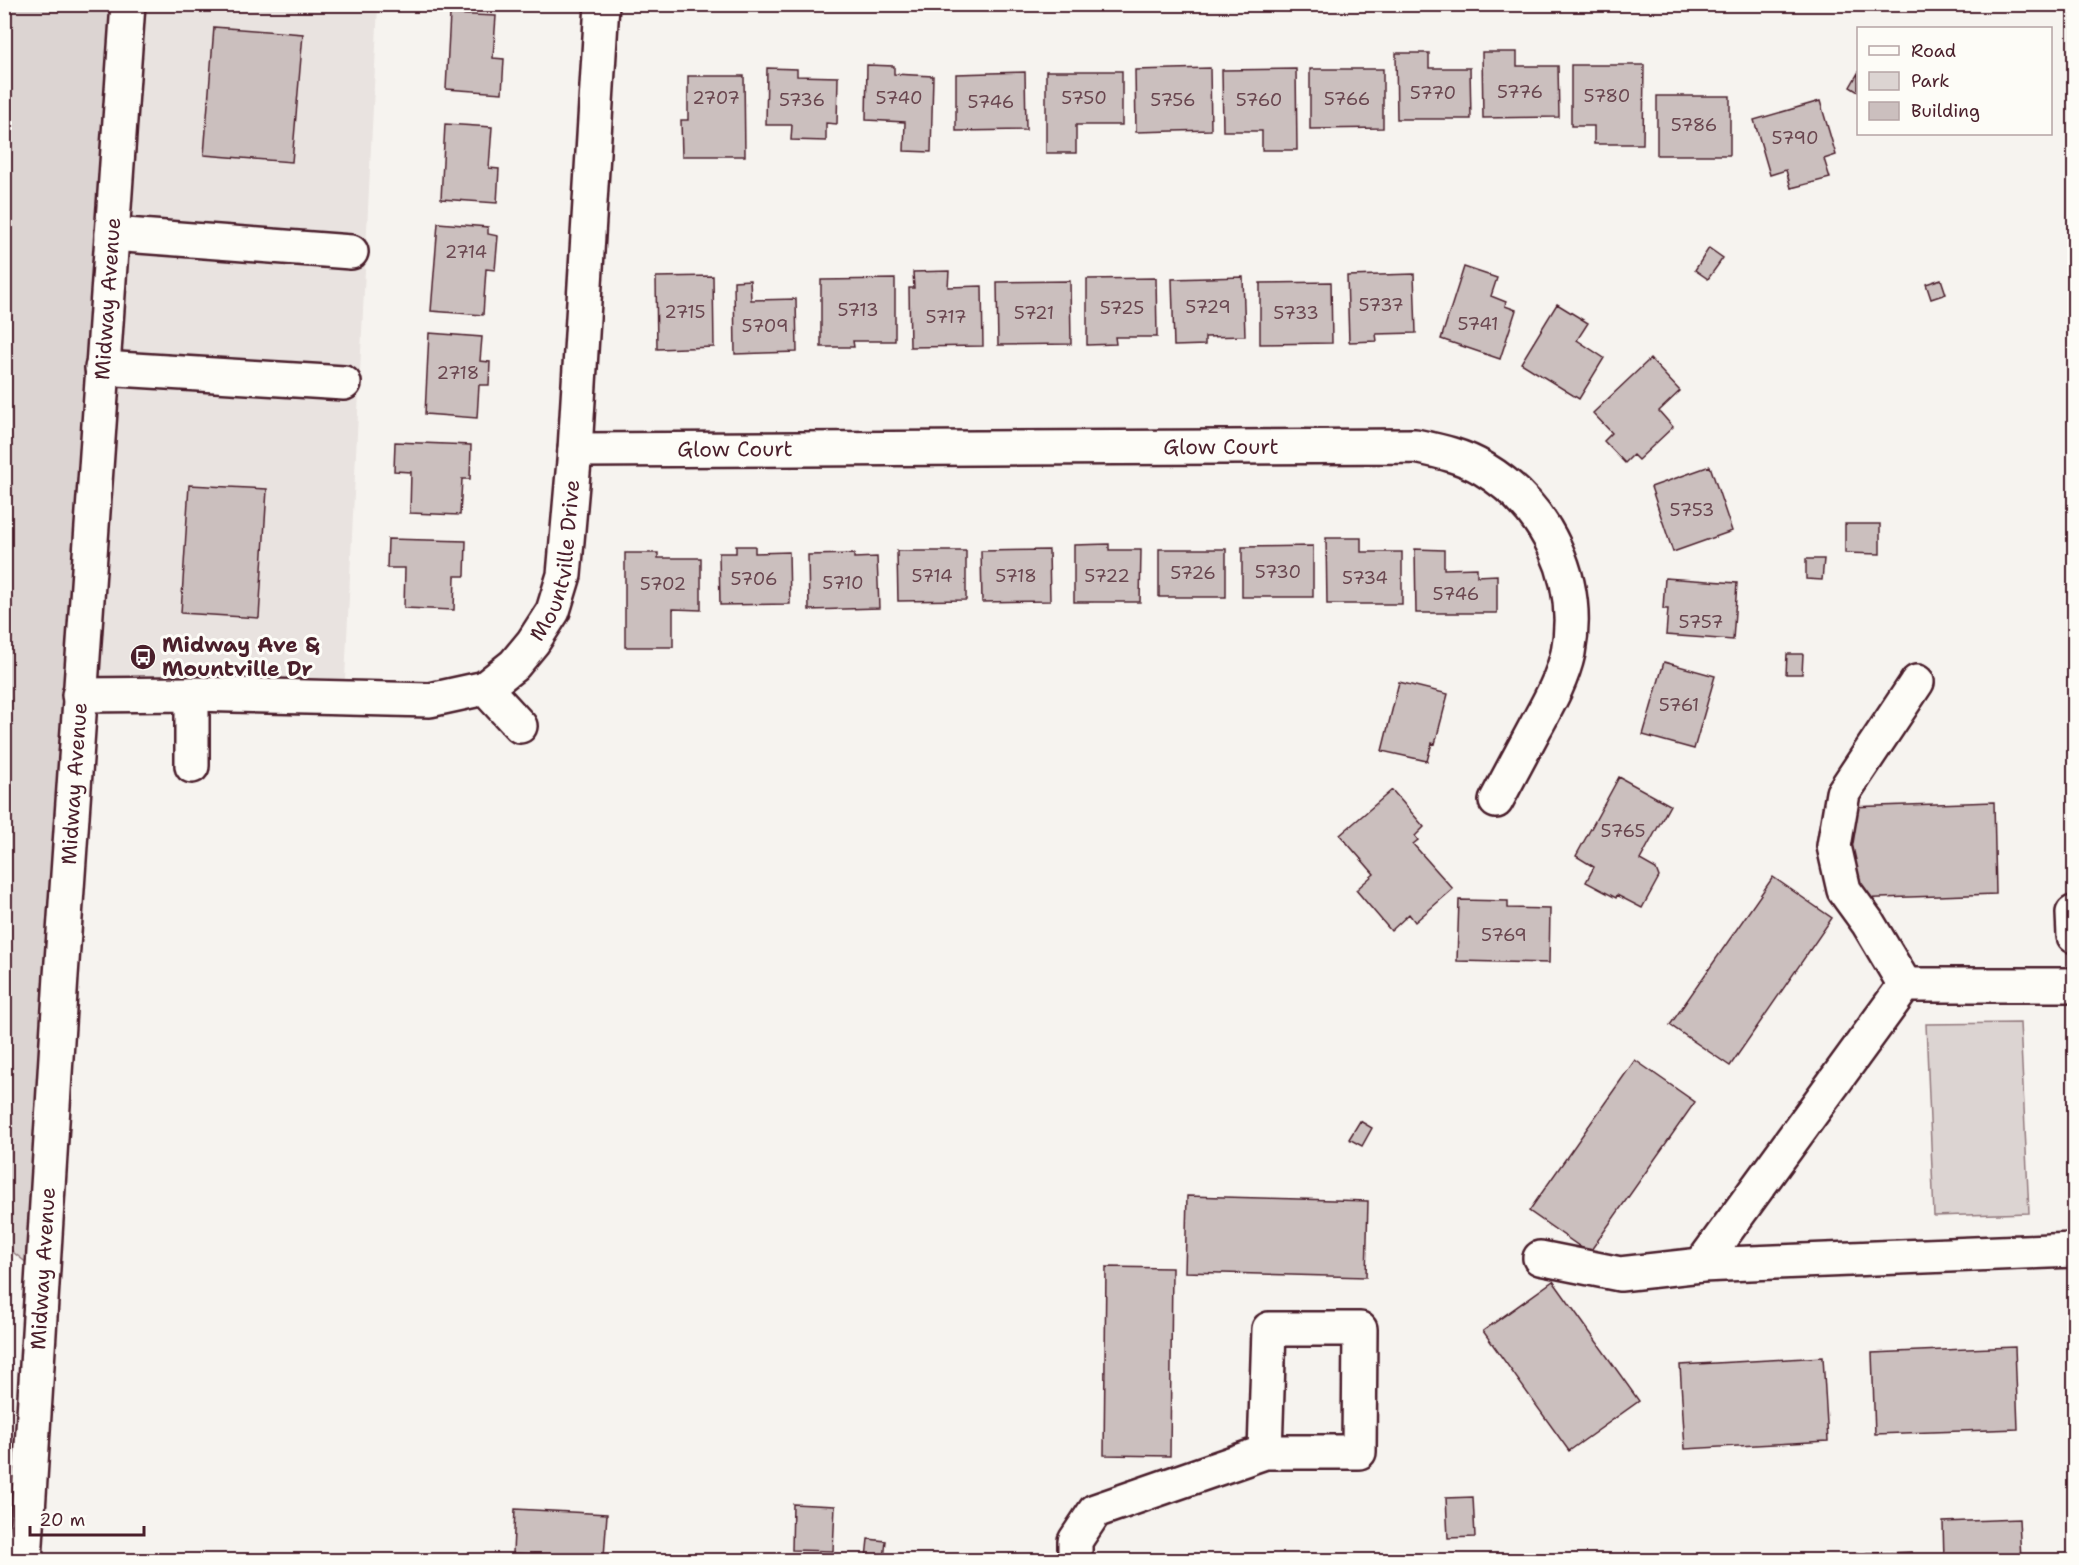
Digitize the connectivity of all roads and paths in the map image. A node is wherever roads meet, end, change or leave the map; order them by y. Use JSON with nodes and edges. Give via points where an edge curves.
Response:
{"nodes":[{"id":1,"x":128,"y":4,"type":"edge"},
{"id":2,"x":602,"y":4,"type":"edge"},
{"id":3,"x":112,"y":234,"type":"junction"},
{"id":4,"x":351,"y":252,"type":"dead end"},
{"id":5,"x":102,"y":368,"type":"junction"},
{"id":6,"x":344,"y":383,"type":"dead end"},
{"id":7,"x":575,"y":450,"type":"junction"},
{"id":8,"x":1917,"y":682,"type":"dead end"},
{"id":9,"x":485,"y":688,"type":"junction"},
{"id":10,"x":192,"y":694,"type":"junction"},
{"id":11,"x":79,"y":695,"type":"junction"},
{"id":12,"x":520,"y":726,"type":"dead end"},
{"id":13,"x":192,"y":766,"type":"dead end"},
{"id":14,"x":1496,"y":801,"type":"dead end"},
{"id":15,"x":1905,"y":985,"type":"junction"},
{"id":16,"x":2074,"y":985,"type":"edge"},
{"id":17,"x":2074,"y":1250,"type":"edge"},
{"id":18,"x":1540,"y":1258,"type":"dead end"},
{"id":19,"x":1701,"y":1265,"type":"junction"},
{"id":20,"x":1265,"y":1452,"type":"junction"},
{"id":21,"x":18,"y":1462,"type":"edge"},
{"id":22,"x":25,"y":1560,"type":"edge"},
{"id":23,"x":1075,"y":1560,"type":"edge"}],
"edges":[{"from":1,"to":3,"type":"street","name":"Midway Avenue"},
{"from":2,"to":7,"type":"street","name":"Mountville Drive"},
{"from":3,"to":4,"type":"street"},
{"from":3,"to":5,"type":"street","name":"Midway Avenue"},
{"from":5,"to":6,"type":"street"},
{"from":5,"to":11,"type":"street","name":"Midway Avenue"},
{"from":7,"to":9,"type":"street","name":"Mountville Drive","via":[[564,575],[553,610],[514,665]]},
{"from":7,"to":14,"type":"street","name":"Glow Court","via":[[1415,446],[1450,454],[1483,468],[1513,489],[1556,547],[1567,581],[1569,644],[1557,687]]},
{"from":8,"to":15,"type":"street","via":[[1844,793],[1834,846],[1844,890]]},
{"from":9,"to":10,"type":"street","name":"Mountville Drive","via":[[430,700]]},
{"from":9,"to":12,"type":"street"},
{"from":10,"to":11,"type":"street","name":"Mountville Drive"},
{"from":10,"to":13,"type":"street"},
{"from":11,"to":21,"type":"street","name":"Midway Avenue"},
{"from":15,"to":16,"type":"street"},
{"from":15,"to":19,"type":"street"},
{"from":17,"to":19,"type":"street"},
{"from":18,"to":19,"type":"street","via":[[1620,1274]]},
{"from":20,"to":20,"type":"street","via":[[1359,1452],[1360,1329],[1269,1329]]},
{"from":20,"to":23,"type":"street","via":[[1095,1511],[1075,1541]]},
{"from":21,"to":22,"type":"street","name":"Midway Avenue"}]}
